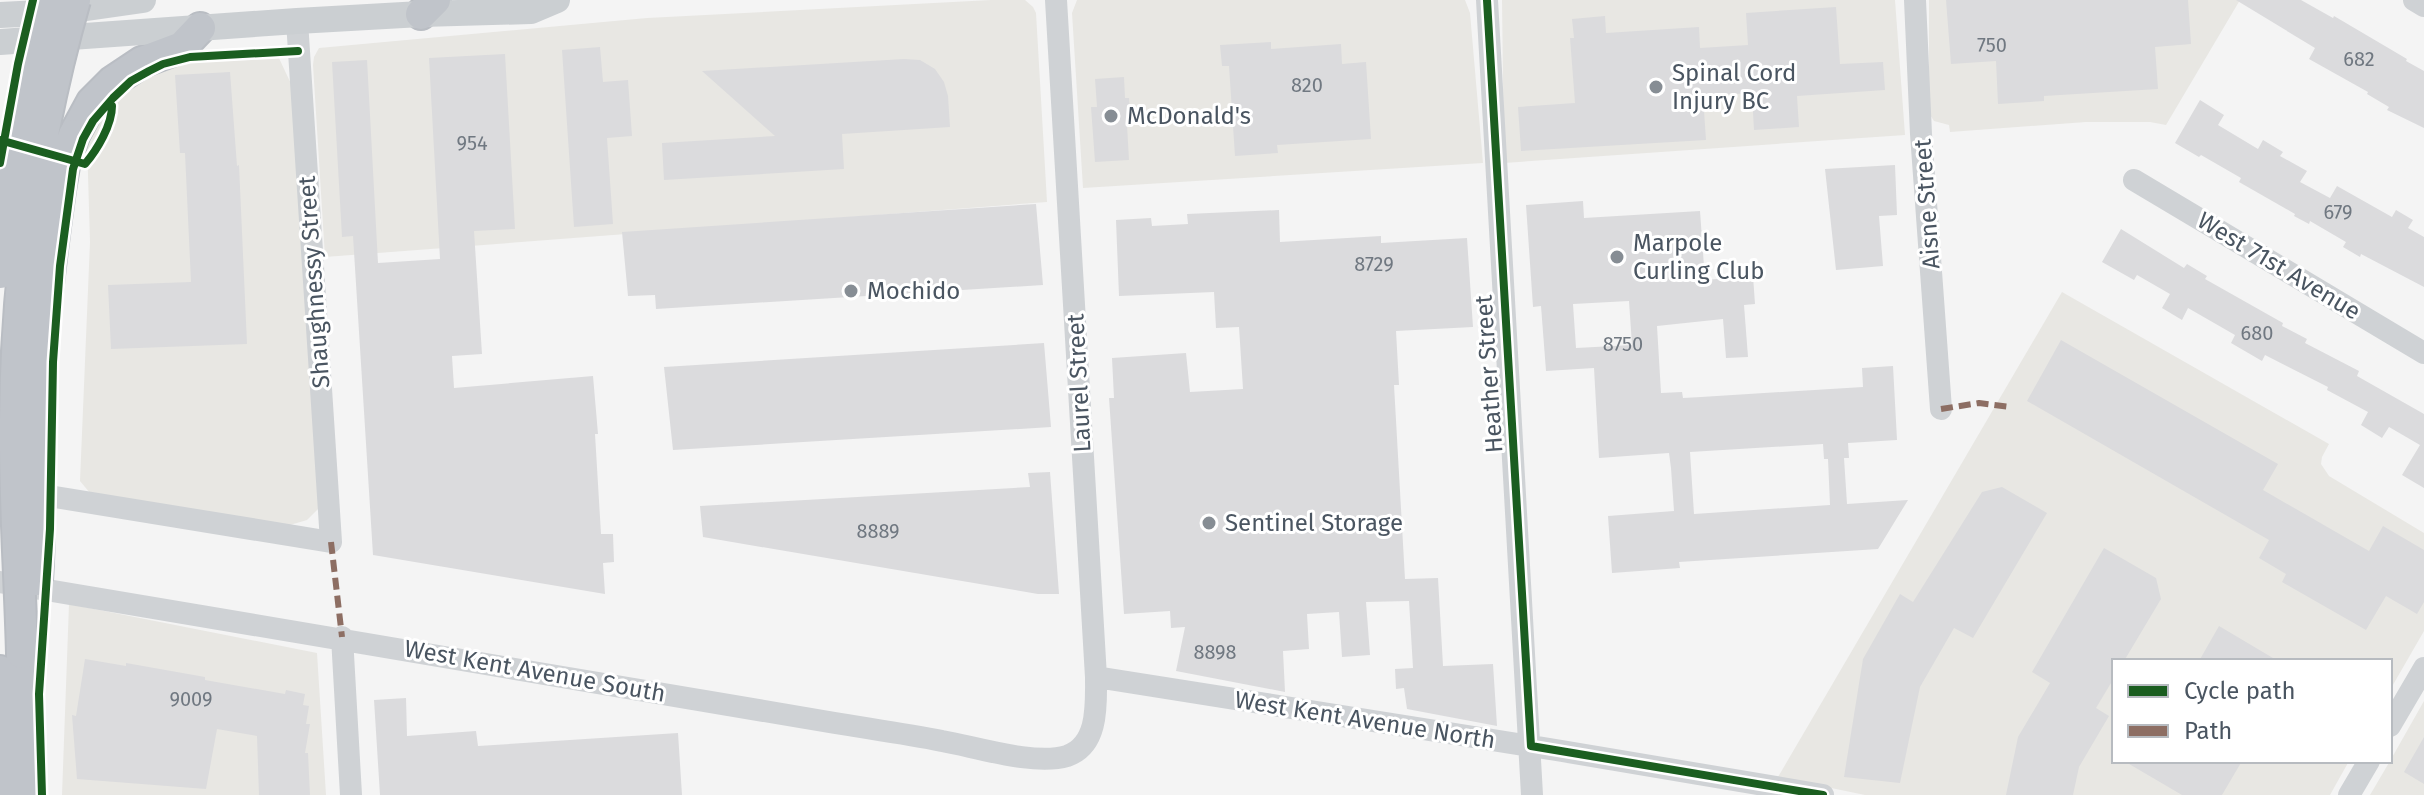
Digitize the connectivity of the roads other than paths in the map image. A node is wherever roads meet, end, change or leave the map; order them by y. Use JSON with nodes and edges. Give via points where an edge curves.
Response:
{"nodes":[{"id":1,"x":47,"y":0,"type":"edge"},
{"id":2,"x":75,"y":0,"type":"edge"},
{"id":3,"x":143,"y":0,"type":"edge"},
{"id":4,"x":557,"y":0,"type":"edge"},
{"id":5,"x":1056,"y":0,"type":"edge"},
{"id":6,"x":1487,"y":0,"type":"edge"},
{"id":7,"x":1915,"y":0,"type":"edge"},
{"id":8,"x":2414,"y":0,"type":"edge"},
{"id":9,"x":2424,"y":6,"type":"edge"},
{"id":10,"x":428,"y":7,"type":"edge"},
{"id":11,"x":0,"y":15,"type":"edge"},
{"id":12,"x":297,"y":21,"type":"junction"},
{"id":13,"x":200,"y":28,"type":"junction"},
{"id":14,"x":0,"y":42,"type":"edge"},
{"id":15,"x":2134,"y":180,"type":"dead end"},
{"id":16,"x":0,"y":273,"type":"edge"},
{"id":17,"x":2424,"y":353,"type":"edge"},
{"id":18,"x":1941,"y":409,"type":"dead end"},
{"id":19,"x":0,"y":488,"type":"edge"},
{"id":20,"x":0,"y":582,"type":"edge"},
{"id":21,"x":342,"y":637,"type":"junction"},
{"id":22,"x":11,"y":662,"type":"edge"},
{"id":23,"x":2424,"y":668,"type":"edge"},
{"id":24,"x":1096,"y":677,"type":"junction"},
{"id":25,"x":2392,"y":723,"type":"edge"},
{"id":26,"x":1531,"y":746,"type":"junction"},
{"id":27,"x":1069,"y":756,"type":"joint"},
{"id":28,"x":2368,"y":763,"type":"edge"},
{"id":29,"x":6,"y":795,"type":"edge"},
{"id":30,"x":27,"y":795,"type":"edge"},
{"id":31,"x":351,"y":795,"type":"edge"},
{"id":32,"x":1532,"y":795,"type":"edge"},
{"id":33,"x":1823,"y":795,"type":"edge"},
{"id":34,"x":2349,"y":795,"type":"edge"}],
"edges":[{"from":1,"to":16,"type":"highway","bridge":true,"via":[[9,193]]},
{"from":2,"to":22,"type":"highway","bridge":true,"via":[[34,182],[21,298]]},
{"from":3,"to":11,"type":"main road"},
{"from":4,"to":10,"type":"main road","via":[[531,11]]},
{"from":5,"to":24,"type":"street","name":"Laurel Street"},
{"from":6,"to":26,"type":"street","name":"Heather Street"},
{"from":7,"to":18,"type":"street","name":"Aisne Street"},
{"from":8,"to":9,"type":"street"},
{"from":10,"to":12,"type":"main road"},
{"from":12,"to":13,"type":"main road"},
{"from":12,"to":19,"type":"street","name":"Shaughnessy Street","via":[[331,542]]},
{"from":13,"to":14,"type":"main road"},
{"from":13,"to":22,"type":"highway","bridge":true,"via":[[182,47],[142,62],[92,102],[64,166],[41,361],[41,528],[35,610]]},
{"from":15,"to":17,"type":"street","name":"West 71st Avenue"},
{"from":20,"to":21,"type":"street","name":"West Kent Avenue South"},
{"from":21,"to":27,"type":"street","name":"West Kent Avenue South","via":[[1042,760]]},
{"from":21,"to":31,"type":"street"},
{"from":22,"to":29,"type":"highway"},
{"from":22,"to":30,"type":"highway"},
{"from":23,"to":25,"type":"street"},
{"from":24,"to":26,"type":"street","name":"West Kent Avenue North"},
{"from":24,"to":27,"type":"street","name":"Laurel Street","via":[[1091,730],[1085,745]]},
{"from":26,"to":32,"type":"street","name":"Heather Street"},
{"from":26,"to":33,"type":"street","name":"West Kent Avenue North"},
{"from":28,"to":34,"type":"street"}]}
